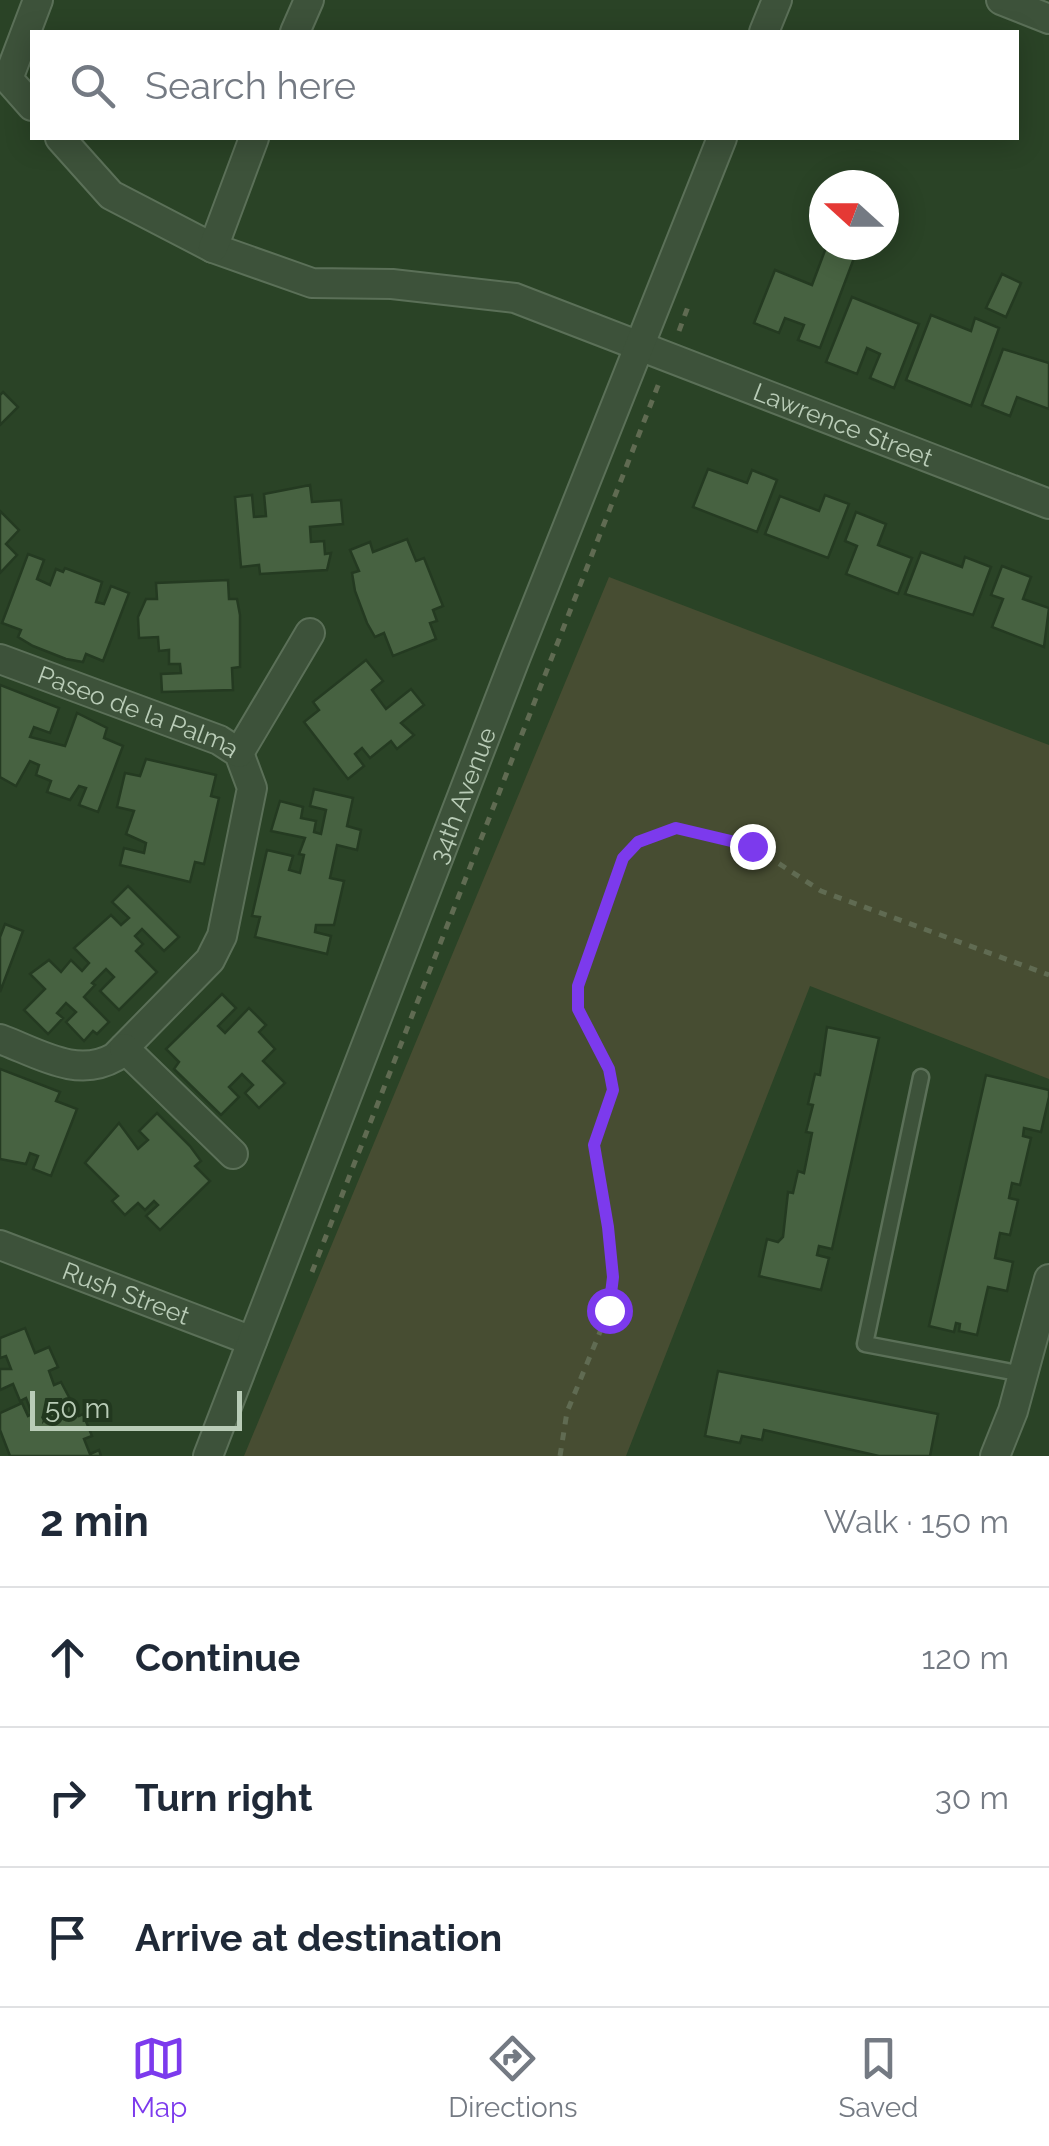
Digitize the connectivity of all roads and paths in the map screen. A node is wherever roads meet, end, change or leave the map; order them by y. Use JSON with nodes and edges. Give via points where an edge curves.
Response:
{"nodes":[{"id":1,"x":38,"y":0,"type":"edge"},
{"id":2,"x":309,"y":0,"type":"edge"},
{"id":3,"x":777,"y":0,"type":"edge"},
{"id":4,"x":1001,"y":0,"type":"edge"},
{"id":5,"x":1049,"y":18,"type":"edge"},
{"id":6,"x":296,"y":30,"type":"edge"},
{"id":7,"x":765,"y":30,"type":"edge"},
{"id":8,"x":4,"y":89,"type":"edge"},
{"id":9,"x":30,"y":105,"type":"edge"},
{"id":10,"x":62,"y":140,"type":"edge"},
{"id":11,"x":253,"y":140,"type":"edge"},
{"id":12,"x":721,"y":140,"type":"edge"},
{"id":13,"x":212,"y":248,"type":"junction"},
{"id":14,"x":690,"y":303,"type":"dead end"},
{"id":15,"x":639,"y":346,"type":"junction"},
{"id":16,"x":668,"y":358,"type":"junction"},
{"id":17,"x":1049,"y":504,"type":"edge"},
{"id":18,"x":310,"y":633,"type":"dead end"},
{"id":19,"x":0,"y":659,"type":"edge"},
{"id":20,"x":239,"y":753,"type":"junction"},
{"id":21,"x":1049,"y":975,"type":"edge"},
{"id":22,"x":0,"y":1039,"type":"edge"},
{"id":23,"x":124,"y":1048,"type":"junction"},
{"id":24,"x":922,"y":1077,"type":"dead end"},
{"id":25,"x":233,"y":1154,"type":"dead end"},
{"id":26,"x":0,"y":1245,"type":"edge"},
{"id":27,"x":308,"y":1281,"type":"dead end"},
{"id":28,"x":1049,"y":1281,"type":"edge"},
{"id":29,"x":252,"y":1340,"type":"junction"},
{"id":30,"x":1023,"y":1374,"type":"junction"},
{"id":31,"x":208,"y":1456,"type":"edge"},
{"id":32,"x":560,"y":1456,"type":"edge"},
{"id":33,"x":995,"y":1456,"type":"edge"}],
"edges":[{"from":1,"to":8,"type":"street"},
{"from":2,"to":6,"type":"street"},
{"from":3,"to":7,"type":"street"},
{"from":4,"to":5,"type":"street"},
{"from":8,"to":9,"type":"street"},
{"from":10,"to":13,"type":"street","name":"Lawrence Street","via":[[111,195]]},
{"from":11,"to":13,"type":"street"},
{"from":12,"to":15,"type":"street","name":"34th Avenue"},
{"from":13,"to":15,"type":"street","name":"Lawrence Street","via":[[312,283],[515,298]]},
{"from":14,"to":16,"type":"path"},
{"from":15,"to":16,"type":"street","name":"Lawrence Street"},
{"from":15,"to":29,"type":"street","name":"34th Avenue"},
{"from":16,"to":17,"type":"street","name":"Lawrence Street"},
{"from":16,"to":27,"type":"path"},
{"from":18,"to":20,"type":"street"},
{"from":19,"to":20,"type":"street","name":"Paseo de la Palma"},
{"from":20,"to":23,"type":"street","name":"Paseo de la Palma","via":[[252,788],[222,936],[210,960]]},
{"from":21,"to":32,"type":"path","via":[[821,892],[752,846],[676,828],[638,842],[623,858],[578,986],[578,1009],[613,1090],[594,1145],[613,1277],[609,1310],[567,1412]]},
{"from":22,"to":23,"type":"street","name":"Paseo de la Palma","via":[[76,1068],[97,1068]]},
{"from":23,"to":25,"type":"street"},
{"from":24,"to":30,"type":"lane","via":[[865,1344]]},
{"from":26,"to":29,"type":"street","name":"Rush Street"},
{"from":28,"to":30,"type":"street"},
{"from":29,"to":31,"type":"street","name":"34th Avenue"},
{"from":30,"to":33,"type":"street"}]}
